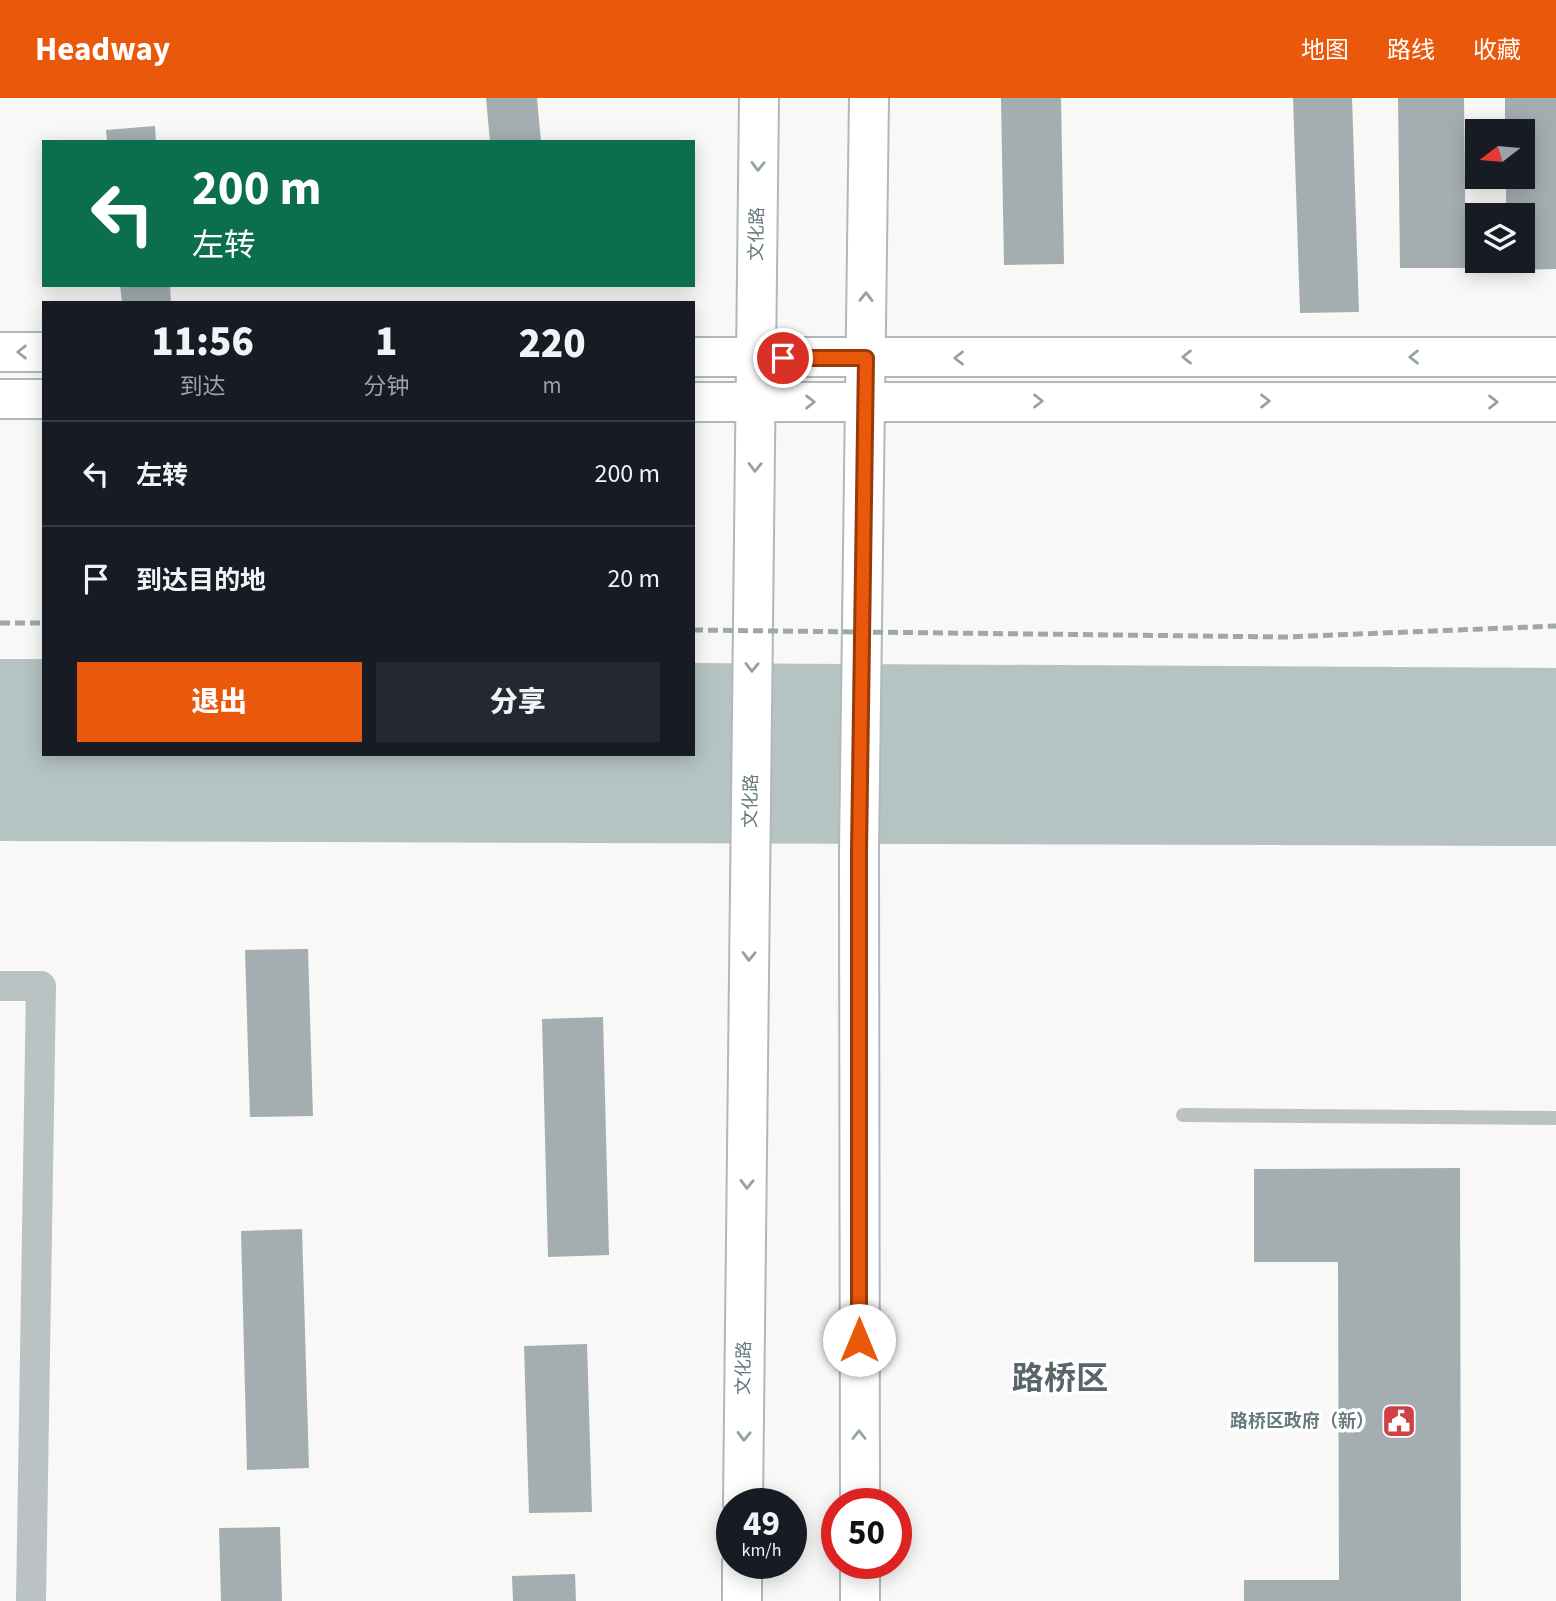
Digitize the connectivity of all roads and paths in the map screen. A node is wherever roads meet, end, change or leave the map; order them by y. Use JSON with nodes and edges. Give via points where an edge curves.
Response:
{"nodes":[{"id":1,"x":759,"y":98,"type":"edge"},
{"id":2,"x":869,"y":98,"type":"edge"},
{"id":3,"x":0,"y":352,"type":"edge"},
{"id":4,"x":42,"y":352,"type":"edge"},
{"id":5,"x":695,"y":357,"type":"edge"},
{"id":6,"x":1556,"y":357,"type":"edge"},
{"id":7,"x":756,"y":358,"type":"junction"},
{"id":8,"x":866,"y":358,"type":"junction"},
{"id":9,"x":0,"y":399,"type":"edge"},
{"id":10,"x":42,"y":399,"type":"edge"},
{"id":11,"x":865,"y":401,"type":"junction"},
{"id":12,"x":695,"y":402,"type":"edge"},
{"id":13,"x":755,"y":402,"type":"junction"},
{"id":14,"x":1556,"y":402,"type":"edge"},
{"id":15,"x":0,"y":985,"type":"edge"},
{"id":16,"x":1183,"y":1115,"type":"dead end"},
{"id":17,"x":1556,"y":1118,"type":"edge"},
{"id":18,"x":743,"y":1488,"type":"edge"},
{"id":19,"x":859,"y":1488,"type":"edge"},
{"id":20,"x":742,"y":1579,"type":"edge"},
{"id":21,"x":860,"y":1579,"type":"edge"},
{"id":22,"x":30,"y":1601,"type":"edge"},
{"id":23,"x":742,"y":1601,"type":"edge"},
{"id":24,"x":860,"y":1601,"type":"edge"}],
"edges":[{"from":1,"to":7,"type":"main road","name":"文化路","one_way":true},
{"from":8,"to":2,"type":"main road","one_way":true},
{"from":4,"to":3,"type":"main road","one_way":true},
{"from":5,"to":7,"type":"main road"},
{"from":6,"to":8,"type":"main road","one_way":true},
{"from":7,"to":8,"type":"main road"},
{"from":7,"to":13,"type":"main road","name":"文化路"},
{"from":8,"to":11,"type":"main road"},
{"from":9,"to":10,"type":"main road"},
{"from":13,"to":11,"type":"main road","one_way":true},
{"from":11,"to":14,"type":"main road","one_way":true},
{"from":19,"to":11,"type":"main road","one_way":true,"via":[[859,851]]},
{"from":12,"to":13,"type":"main road"},
{"from":13,"to":18,"type":"main road","name":"文化路","one_way":true},
{"from":15,"to":22,"type":"street","via":[[41,986]]},
{"from":16,"to":17,"type":"lane"},
{"from":20,"to":23,"type":"main road"},
{"from":21,"to":24,"type":"main road"}]}
